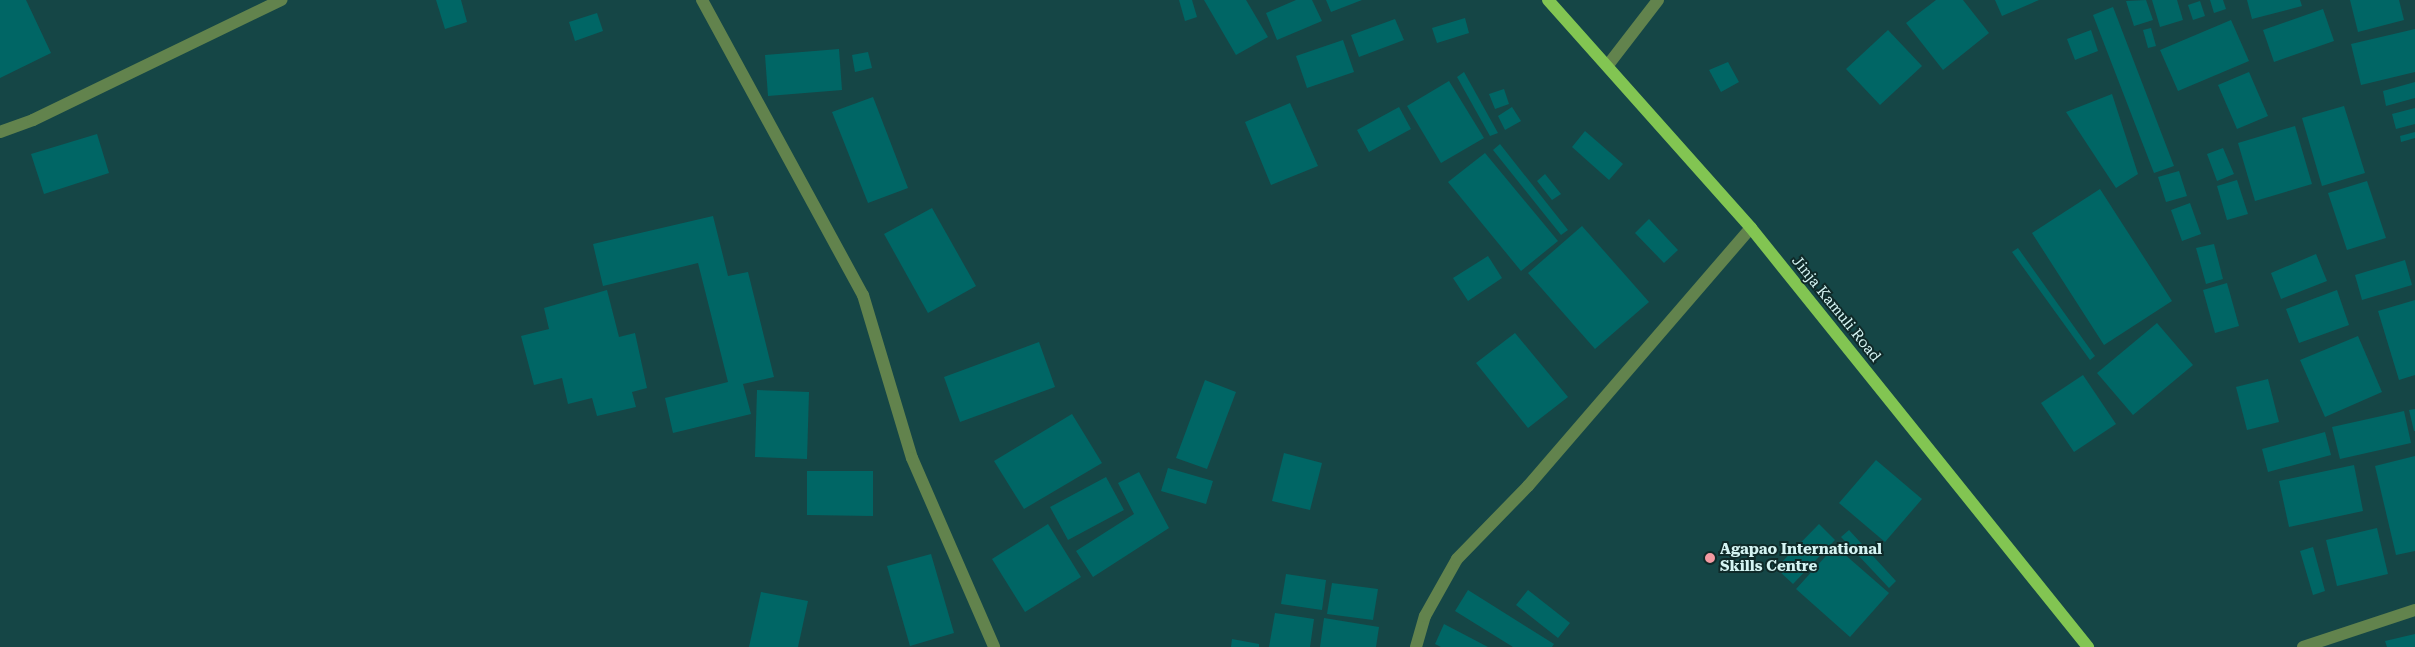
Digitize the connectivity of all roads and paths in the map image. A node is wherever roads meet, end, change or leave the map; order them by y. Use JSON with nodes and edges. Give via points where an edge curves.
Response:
{"nodes":[{"id":1,"x":281,"y":0,"type":"edge"},
{"id":2,"x":702,"y":0,"type":"edge"},
{"id":3,"x":1548,"y":0,"type":"edge"},
{"id":4,"x":1658,"y":0,"type":"edge"},
{"id":5,"x":1608,"y":65,"type":"junction"},
{"id":6,"x":0,"y":132,"type":"edge"},
{"id":7,"x":1751,"y":228,"type":"junction"},
{"id":8,"x":2415,"y":610,"type":"edge"},
{"id":9,"x":994,"y":647,"type":"edge"},
{"id":10,"x":1416,"y":647,"type":"edge"},
{"id":11,"x":2088,"y":647,"type":"edge"},
{"id":12,"x":2303,"y":647,"type":"edge"}],
"edges":[{"from":1,"to":6,"type":"street","via":[[33,120]]},
{"from":2,"to":9,"type":"street","via":[[863,294],[912,458]]},
{"from":3,"to":5,"type":"main road","name":"Jinja Kamuli Road"},
{"from":4,"to":5,"type":"street"},
{"from":5,"to":7,"type":"main road","name":"Jinja Kamuli Road"},
{"from":7,"to":10,"type":"street","via":[[1528,486],[1457,559],[1424,616]]},
{"from":7,"to":11,"type":"main road","name":"Jinja Kamuli Road"},
{"from":8,"to":12,"type":"street"}]}
